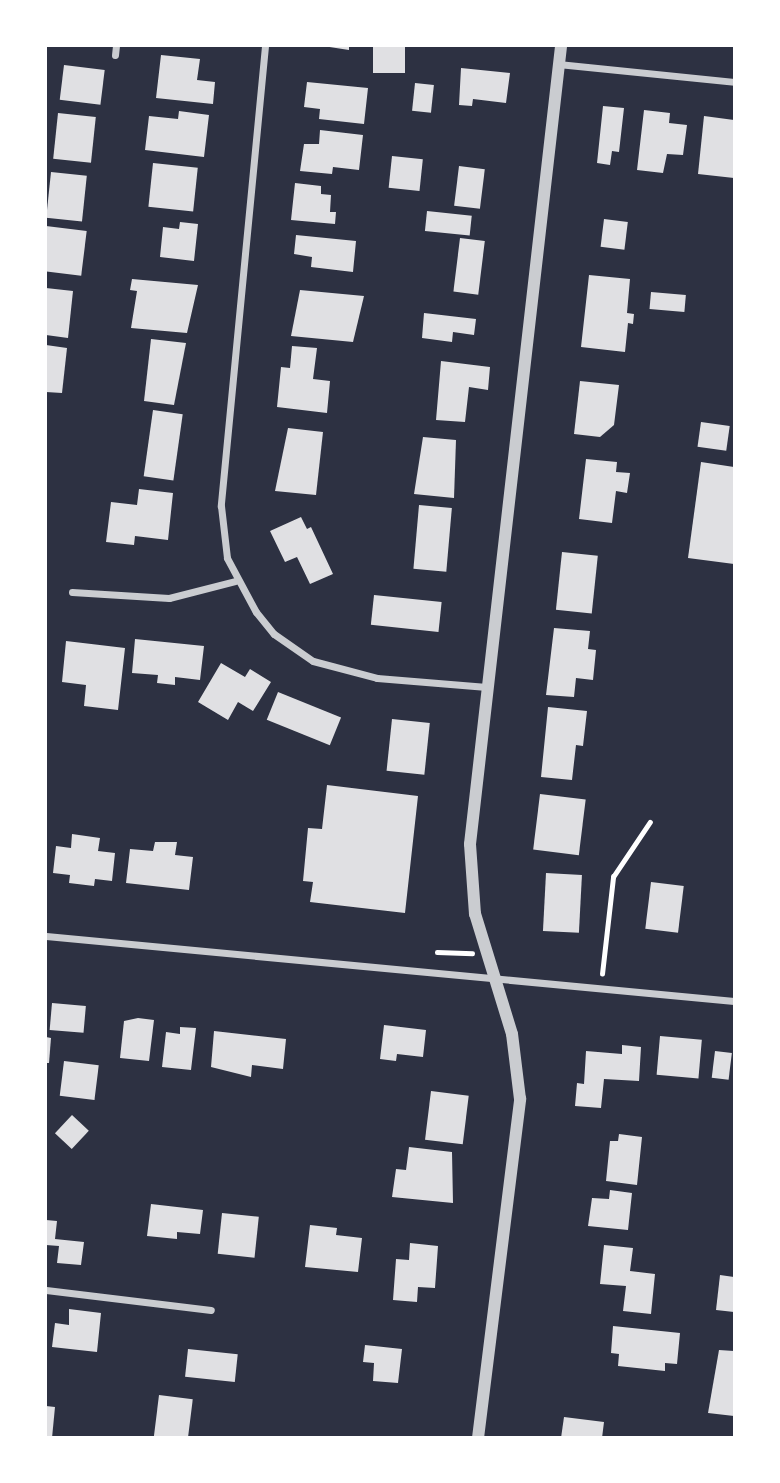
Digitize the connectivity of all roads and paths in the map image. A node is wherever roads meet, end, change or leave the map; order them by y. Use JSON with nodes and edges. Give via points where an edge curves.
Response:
{"nodes":[{"id":1,"x":116,"y":46,"type":"edge"},
{"id":2,"x":265,"y":46,"type":"edge"},
{"id":3,"x":561,"y":46,"type":"edge"},
{"id":4,"x":115,"y":55,"type":"dead end"},
{"id":5,"x":558,"y":64,"type":"junction"},
{"id":6,"x":734,"y":82,"type":"edge"},
{"id":7,"x":235,"y":581,"type":"junction"},
{"id":8,"x":72,"y":592,"type":"dead end"},
{"id":9,"x":487,"y":687,"type":"junction"},
{"id":10,"x":650,"y":822,"type":"dead end"},
{"id":11,"x":46,"y":936,"type":"edge"},
{"id":12,"x":437,"y":952,"type":"dead end"},
{"id":13,"x":485,"y":954,"type":"junction"},
{"id":14,"x":495,"y":979,"type":"junction"},
{"id":15,"x":601,"y":989,"type":"junction"},
{"id":16,"x":734,"y":1002,"type":"edge"},
{"id":17,"x":46,"y":1290,"type":"edge"},
{"id":18,"x":211,"y":1310,"type":"dead end"},
{"id":19,"x":478,"y":1437,"type":"edge"}],
"edges":[{"from":1,"to":4,"type":"street"},
{"from":2,"to":7,"type":"street","via":[[221,506],[222,535]]},
{"from":3,"to":5,"type":"street"},
{"from":5,"to":6,"type":"street"},
{"from":5,"to":9,"type":"street"},
{"from":7,"to":8,"type":"street","via":[[157,599]]},
{"from":7,"to":9,"type":"street","via":[[274,634],[313,662],[377,678]]},
{"from":9,"to":13,"type":"street","via":[[470,860]]},
{"from":10,"to":15,"type":"path","via":[[613,877]]},
{"from":11,"to":14,"type":"street"},
{"from":12,"to":13,"type":"path"},
{"from":13,"to":14,"type":"street"},
{"from":14,"to":15,"type":"street"},
{"from":14,"to":19,"type":"street","via":[[512,1034],[520,1100]]},
{"from":15,"to":16,"type":"street"},
{"from":17,"to":18,"type":"street"}]}
